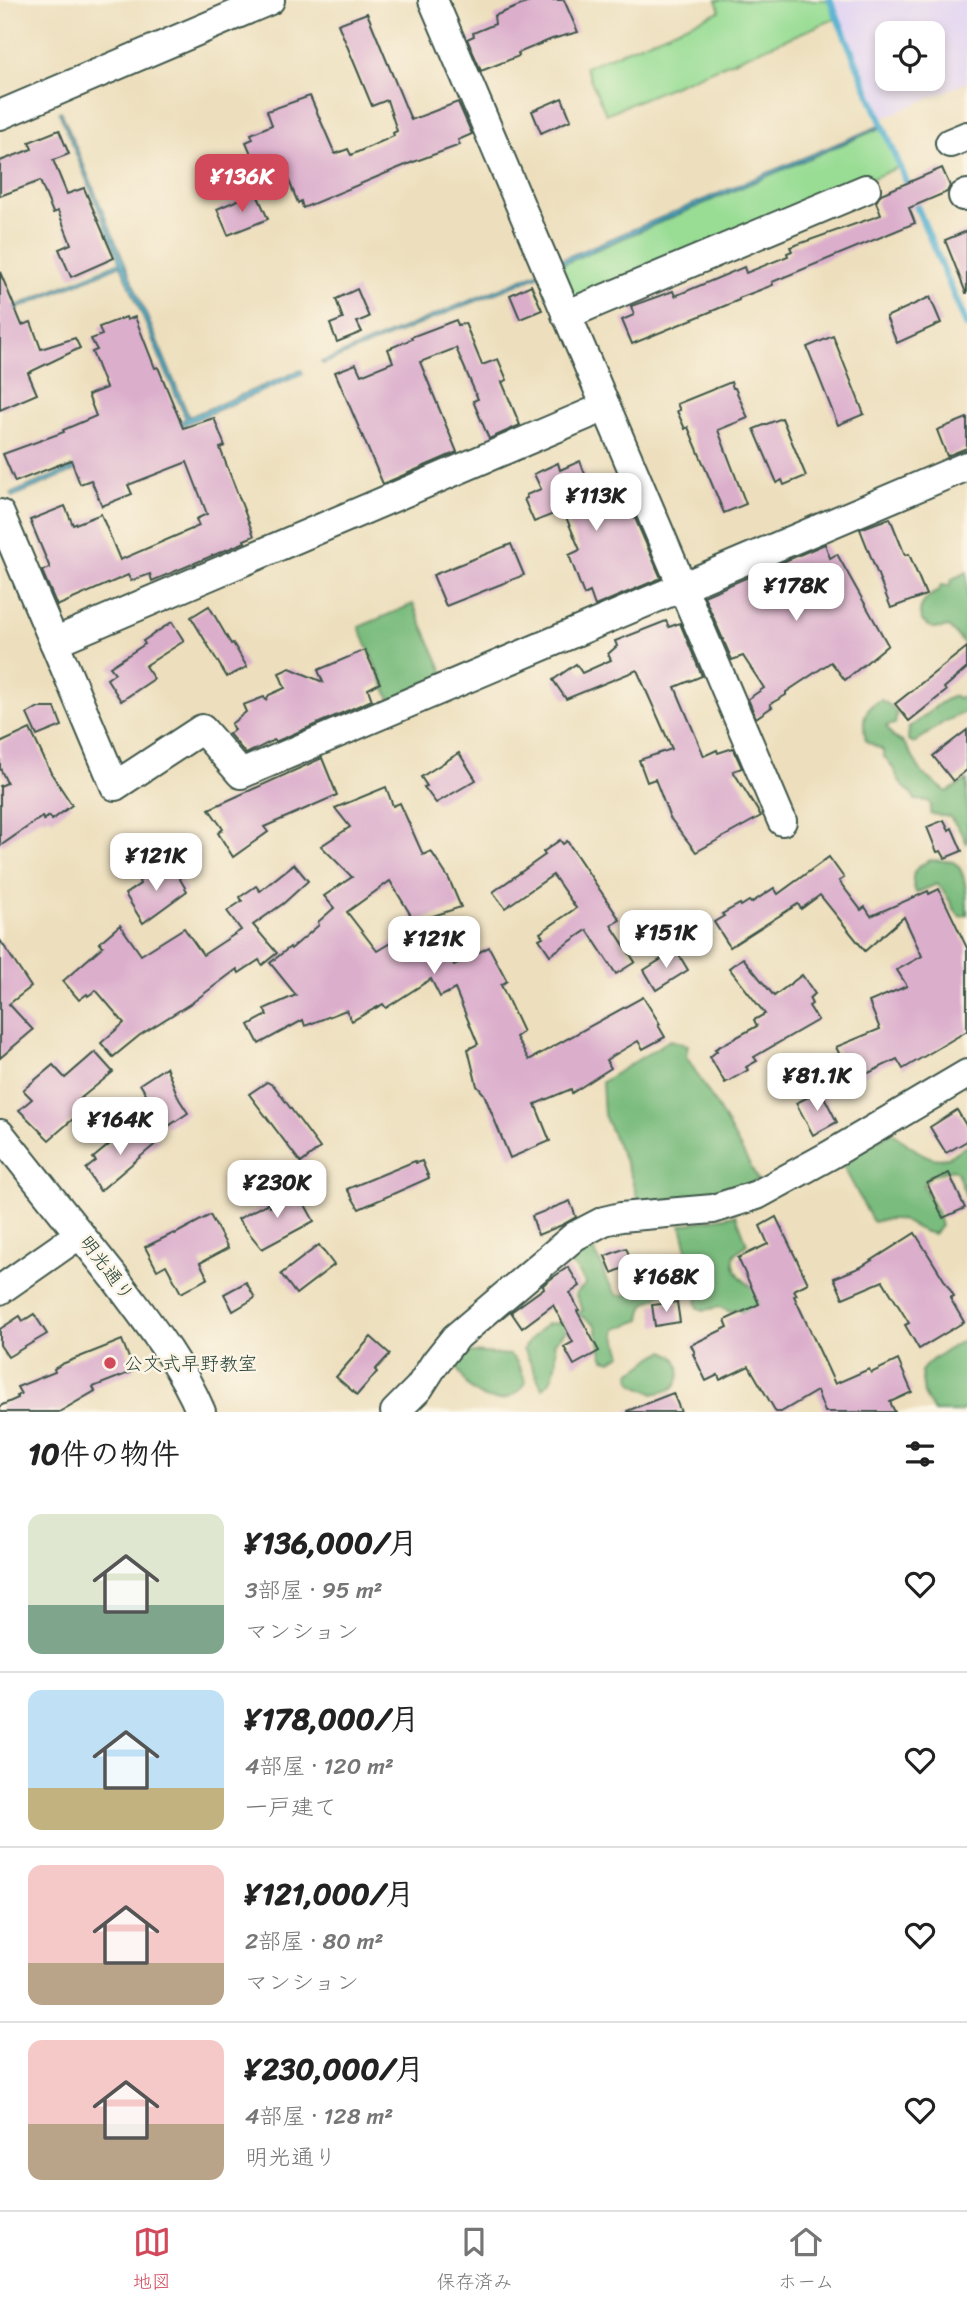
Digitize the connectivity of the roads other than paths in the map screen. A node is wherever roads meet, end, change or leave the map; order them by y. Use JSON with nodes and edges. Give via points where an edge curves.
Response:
{"nodes":[{"id":1,"x":270,"y":0,"type":"edge"},
{"id":2,"x":433,"y":0,"type":"edge"},
{"id":3,"x":0,"y":115,"type":"edge"},
{"id":4,"x":866,"y":189,"type":"dead end"},
{"id":5,"x":566,"y":315,"type":"junction"},
{"id":6,"x":605,"y":407,"type":"junction"},
{"id":7,"x":967,"y":466,"type":"edge"},
{"id":8,"x":0,"y":514,"type":"edge"},
{"id":9,"x":682,"y":586,"type":"junction"},
{"id":10,"x":54,"y":642,"type":"junction"},
{"id":11,"x":782,"y":821,"type":"dead end"},
{"id":12,"x":967,"y":1074,"type":"edge"},
{"id":13,"x":0,"y":1134,"type":"edge"},
{"id":14,"x":80,"y":1234,"type":"junction"},
{"id":15,"x":0,"y":1290,"type":"edge"},
{"id":16,"x":201,"y":1412,"type":"edge"},
{"id":17,"x":395,"y":1412,"type":"edge"}],
"edges":[{"from":1,"to":3,"type":"street"},
{"from":2,"to":5,"type":"street"},
{"from":4,"to":5,"type":"street"},
{"from":5,"to":6,"type":"street"},
{"from":6,"to":9,"type":"street"},
{"from":6,"to":10,"type":"street"},
{"from":7,"to":9,"type":"street"},
{"from":8,"to":10,"type":"street"},
{"from":9,"to":10,"type":"street","via":[[241,774],[202,729],[115,786]]},
{"from":9,"to":11,"type":"street"},
{"from":12,"to":17,"type":"street","via":[[757,1195],[713,1209],[621,1217],[575,1236],[455,1338],[419,1388]]},
{"from":13,"to":14,"type":"street","name":"明光通り"},
{"from":14,"to":15,"type":"street"},
{"from":14,"to":16,"type":"street","name":"明光通り","via":[[176,1362]]}]}
